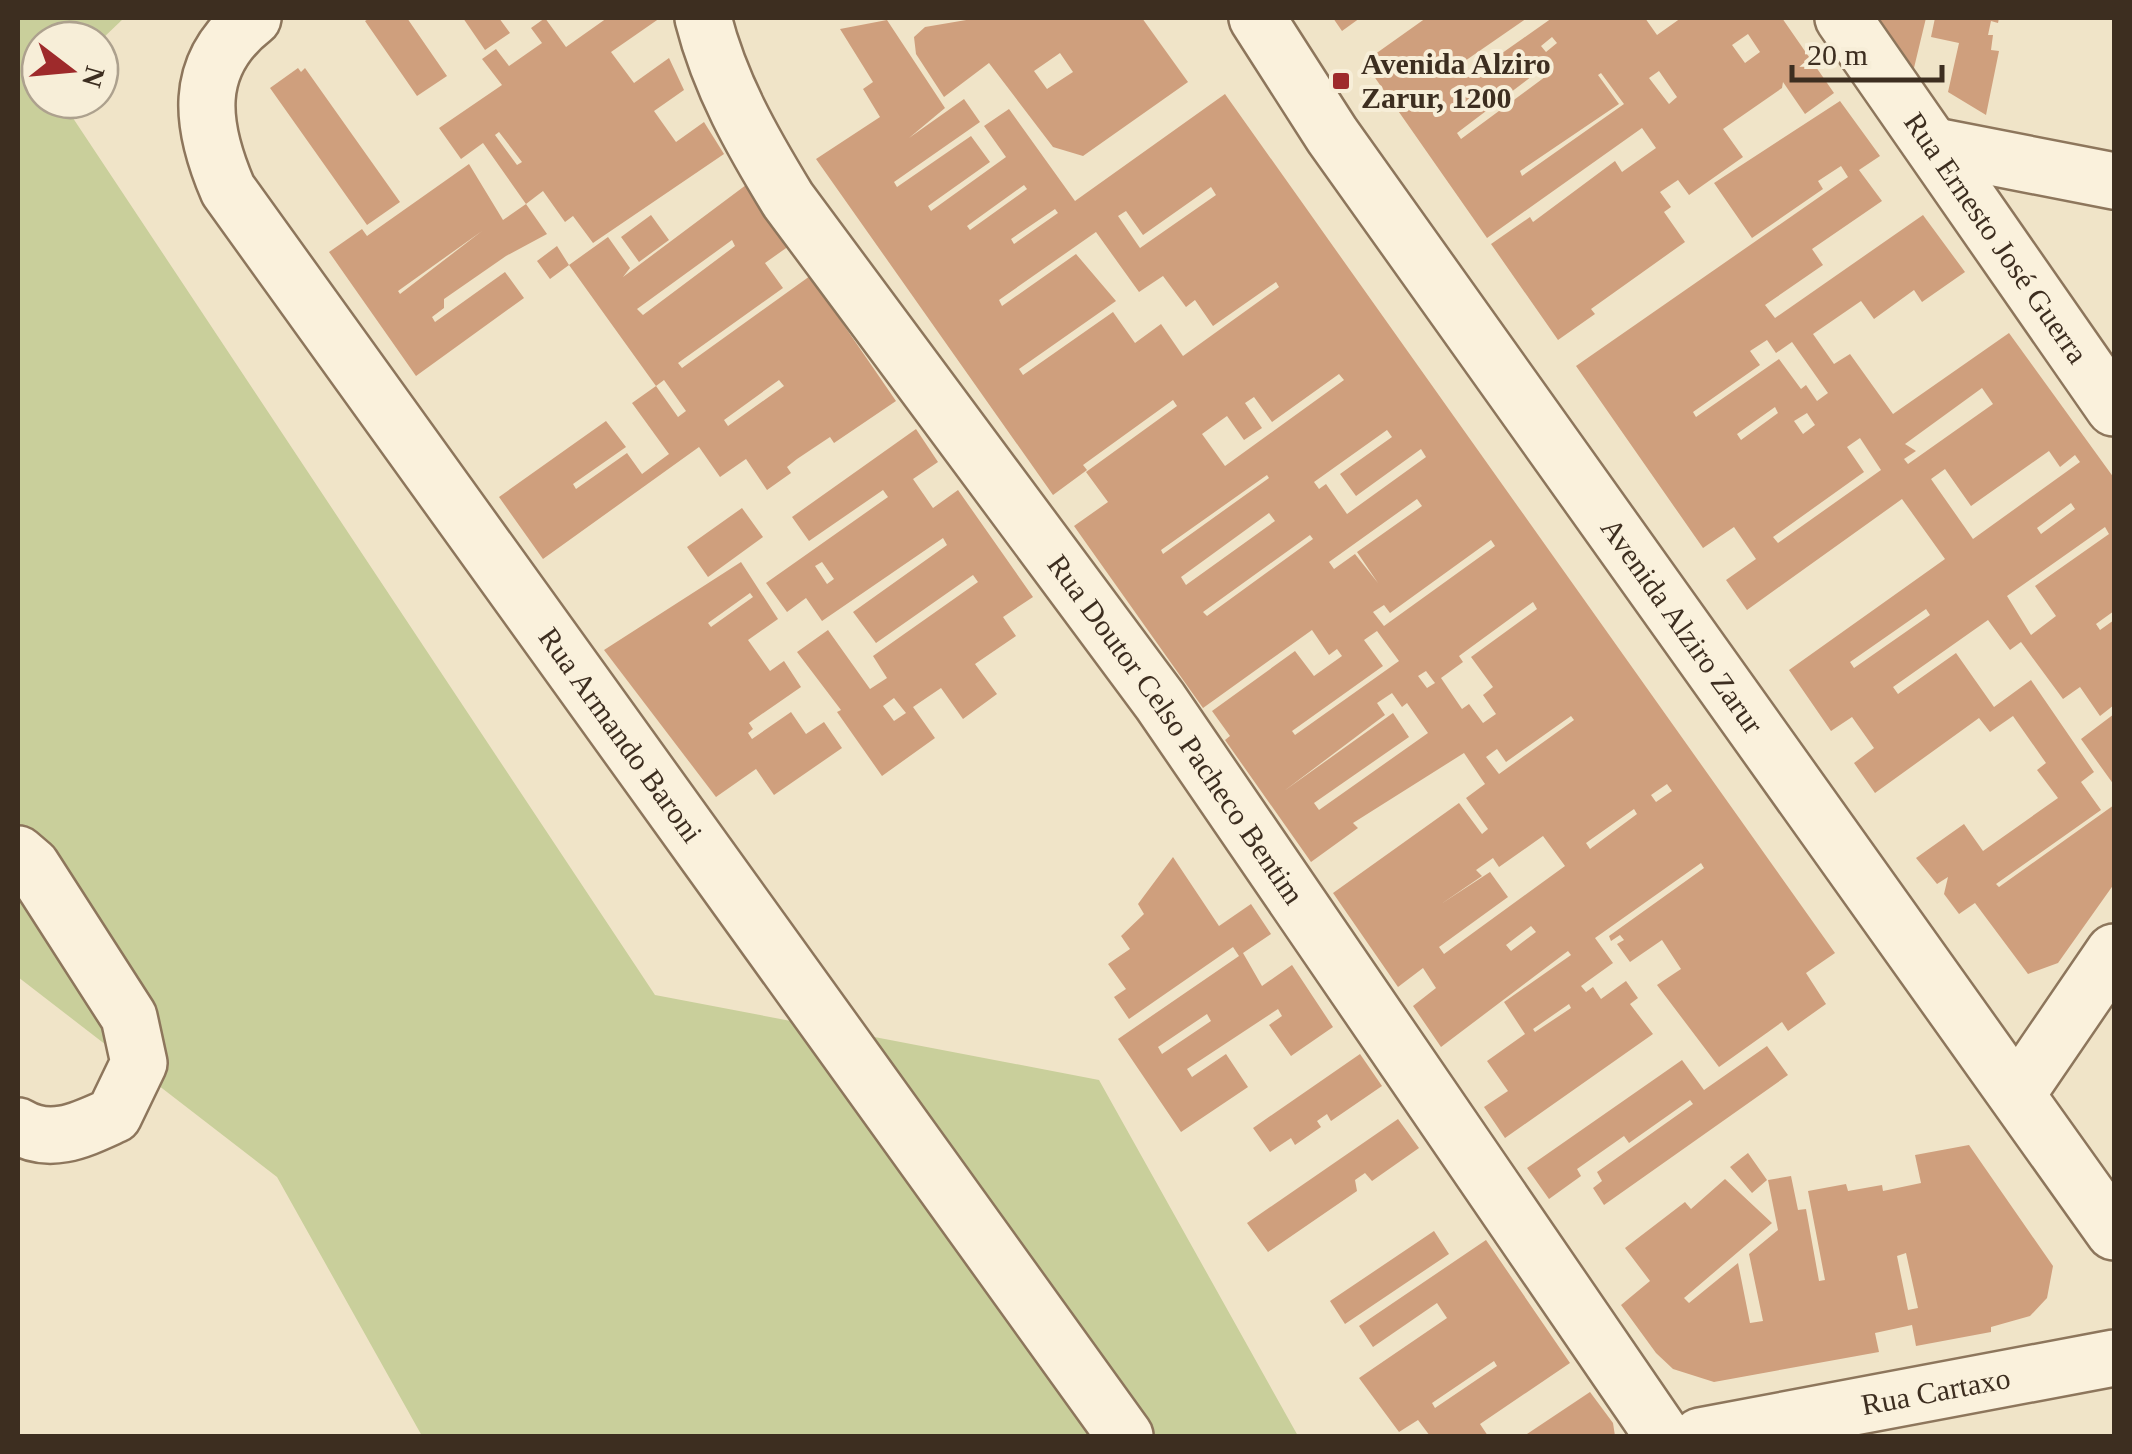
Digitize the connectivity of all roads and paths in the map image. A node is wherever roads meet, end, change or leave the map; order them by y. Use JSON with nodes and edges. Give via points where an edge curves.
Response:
{"nodes":[{"id":1,"x":253,"y":18,"type":"edge"},
{"id":2,"x":703,"y":18,"type":"edge"},
{"id":3,"x":1257,"y":18,"type":"edge"},
{"id":4,"x":1843,"y":18,"type":"edge"},
{"id":5,"x":1935,"y":146,"type":"junction"},
{"id":6,"x":2114,"y":181,"type":"edge"},
{"id":7,"x":2114,"y":408,"type":"edge"},
{"id":8,"x":18,"y":854,"type":"edge"},
{"id":9,"x":2114,"y":952,"type":"edge"},
{"id":10,"x":2017,"y":1094,"type":"junction"},
{"id":11,"x":18,"y":1126,"type":"edge"},
{"id":12,"x":2114,"y":1232,"type":"edge"},
{"id":13,"x":2114,"y":1358,"type":"edge"},
{"id":14,"x":1125,"y":1436,"type":"edge"},
{"id":15,"x":1662,"y":1436,"type":"edge"},
{"id":16,"x":1700,"y":1436,"type":"edge"}],
"edges":[{"from":1,"to":14,"type":"street","name":"Rua Armando Baroni","via":[[220,58],[203,102],[208,143],[228,190]]},
{"from":2,"to":15,"type":"street","name":"Rua Doutor Celso Pacheco Bentim","via":[[738,114],[788,200],[1160,701]]},
{"from":3,"to":10,"type":"street","name":"Avenida Alziro Zarur","via":[[1332,134]]},
{"from":4,"to":5,"type":"street","name":"Rua Ernesto José Guerra"},
{"from":5,"to":6,"type":"street"},
{"from":5,"to":7,"type":"street","name":"Rua Ernesto José Guerra"},
{"from":8,"to":11,"type":"street","via":[[128,1018],[139,1063],[114,1115],[67,1136]]},
{"from":9,"to":10,"type":"street"},
{"from":10,"to":12,"type":"street","name":"Avenida Alziro Zarur"},
{"from":13,"to":16,"type":"street","name":"Rua Cartaxo"}]}
